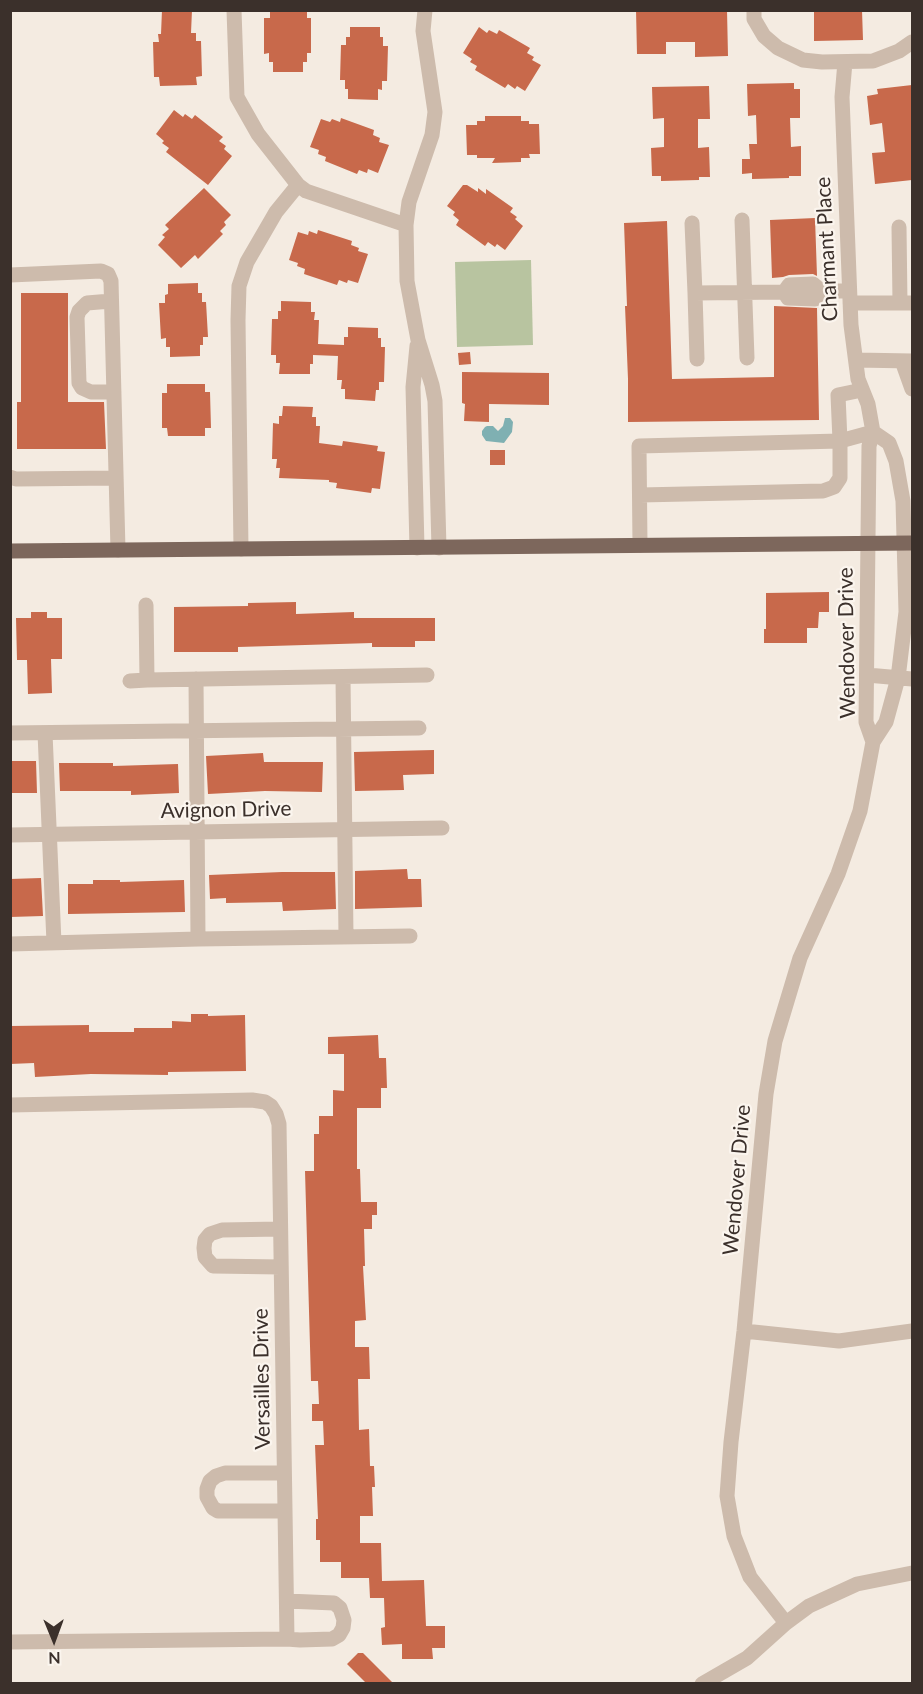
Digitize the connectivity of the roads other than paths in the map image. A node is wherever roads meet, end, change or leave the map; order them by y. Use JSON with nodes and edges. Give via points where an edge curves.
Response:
{"nodes":[{"id":1,"x":234,"y":10,"type":"edge"},
{"id":2,"x":425,"y":10,"type":"edge"},
{"id":3,"x":754,"y":10,"type":"edge"},
{"id":4,"x":912,"y":42,"type":"edge"},
{"id":5,"x":845,"y":62,"type":"junction"},
{"id":6,"x":298,"y":185,"type":"junction"},
{"id":7,"x":742,"y":220,"type":"dead end"},
{"id":8,"x":692,"y":223,"type":"dead end"},
{"id":9,"x":406,"y":225,"type":"junction"},
{"id":10,"x":899,"y":227,"type":"dead end"},
{"id":11,"x":10,"y":275,"type":"edge"},
{"id":12,"x":745,"y":292,"type":"junction"},
{"id":13,"x":695,"y":293,"type":"junction"},
{"id":14,"x":850,"y":297,"type":"junction"},
{"id":15,"x":111,"y":301,"type":"junction"},
{"id":16,"x":906,"y":303,"type":"edge"},
{"id":17,"x":418,"y":340,"type":"junction"},
{"id":18,"x":747,"y":358,"type":"dead end"},
{"id":19,"x":697,"y":359,"type":"dead end"},
{"id":20,"x":856,"y":360,"type":"junction"},
{"id":21,"x":907,"y":361,"type":"edge"},
{"id":22,"x":912,"y":389,"type":"edge"},
{"id":23,"x":862,"y":390,"type":"junction"},
{"id":24,"x":114,"y":392,"type":"junction"},
{"id":25,"x":873,"y":432,"type":"junction"},
{"id":26,"x":840,"y":441,"type":"junction"},
{"id":27,"x":10,"y":477,"type":"edge"},
{"id":28,"x":116,"y":478,"type":"junction"},
{"id":29,"x":640,"y":495,"type":"junction"},
{"id":30,"x":867,"y":543,"type":"junction"},
{"id":31,"x":909,"y":543,"type":"edge"},
{"id":32,"x":640,"y":545,"type":"junction"},
{"id":33,"x":417,"y":548,"type":"junction"},
{"id":34,"x":439,"y":548,"type":"junction"},
{"id":35,"x":241,"y":549,"type":"junction"},
{"id":36,"x":13,"y":550,"type":"edge"},
{"id":37,"x":118,"y":550,"type":"junction"},
{"id":38,"x":146,"y":605,"type":"dead end"},
{"id":39,"x":427,"y":675,"type":"dead end"},
{"id":40,"x":867,"y":675,"type":"junction"},
{"id":41,"x":344,"y":677,"type":"junction"},
{"id":42,"x":196,"y":679,"type":"junction"},
{"id":43,"x":905,"y":679,"type":"edge"},
{"id":44,"x":147,"y":680,"type":"junction"},
{"id":45,"x":130,"y":681,"type":"dead end"},
{"id":46,"x":343,"y":728,"type":"junction"},
{"id":47,"x":419,"y":728,"type":"dead end"},
{"id":48,"x":196,"y":730,"type":"junction"},
{"id":49,"x":10,"y":733,"type":"edge"},
{"id":50,"x":45,"y":733,"type":"junction"},
{"id":51,"x":873,"y":742,"type":"junction"},
{"id":52,"x":442,"y":828,"type":"dead end"},
{"id":53,"x":344,"y":830,"type":"junction"},
{"id":54,"x":197,"y":832,"type":"junction"},
{"id":55,"x":50,"y":834,"type":"junction"},
{"id":56,"x":10,"y":835,"type":"edge"},
{"id":57,"x":410,"y":936,"type":"dead end"},
{"id":58,"x":346,"y":937,"type":"junction"},
{"id":59,"x":198,"y":939,"type":"junction"},
{"id":60,"x":54,"y":943,"type":"junction"},
{"id":61,"x":10,"y":944,"type":"edge"},
{"id":62,"x":10,"y":1105,"type":"edge"},
{"id":63,"x":280,"y":1229,"type":"junction"},
{"id":64,"x":281,"y":1266,"type":"junction"},
{"id":65,"x":744,"y":1331,"type":"junction"},
{"id":66,"x":912,"y":1331,"type":"edge"},
{"id":67,"x":284,"y":1473,"type":"junction"},
{"id":68,"x":285,"y":1511,"type":"junction"},
{"id":69,"x":912,"y":1574,"type":"edge"},
{"id":70,"x":286,"y":1601,"type":"junction"},
{"id":71,"x":786,"y":1623,"type":"junction"},
{"id":72,"x":287,"y":1639,"type":"junction"},
{"id":73,"x":10,"y":1642,"type":"edge"},
{"id":74,"x":702,"y":1683,"type":"edge"}],
"edges":[{"from":1,"to":6,"type":"street","via":[[237,97],[258,134]]},
{"from":2,"to":9,"type":"street","via":[[423,32],[435,112]]},
{"from":3,"to":5,"type":"street","via":[[754,19],[764,36],[778,48],[803,60]]},
{"from":4,"to":5,"type":"street","via":[[873,62]]},
{"from":5,"to":14,"type":"street","name":"Charmant Place","via":[[842,97]]},
{"from":6,"to":9,"type":"street"},
{"from":6,"to":35,"type":"street","via":[[276,212],[247,261],[239,286]]},
{"from":7,"to":12,"type":"street"},
{"from":8,"to":13,"type":"street"},
{"from":9,"to":17,"type":"street","via":[[407,281]]},
{"from":10,"to":16,"type":"street"},
{"from":11,"to":15,"type":"street","via":[[101,271],[111,281]]},
{"from":12,"to":13,"type":"street"},
{"from":12,"to":14,"type":"street","via":[[784,292],[788,298],[815,299],[820,291]]},
{"from":12,"to":18,"type":"street"},
{"from":13,"to":19,"type":"street"},
{"from":14,"to":16,"type":"street"},
{"from":14,"to":20,"type":"street","name":"Charmant Place"},
{"from":15,"to":24,"type":"street"},
{"from":15,"to":24,"type":"street","via":[[87,303],[79,311],[79,383],[91,392]]},
{"from":17,"to":33,"type":"street","via":[[413,387]]},
{"from":17,"to":34,"type":"street","via":[[435,400]]},
{"from":20,"to":21,"type":"street"},
{"from":20,"to":23,"type":"street","name":"Charmant Place"},
{"from":21,"to":22,"type":"street"},
{"from":23,"to":25,"type":"street","name":"Charmant Place"},
{"from":23,"to":26,"type":"street","via":[[838,394]]},
{"from":24,"to":28,"type":"street"},
{"from":25,"to":26,"type":"street"},
{"from":25,"to":30,"type":"street","name":"Charmant Place","via":[[869,446]]},
{"from":25,"to":31,"type":"street","via":[[889,443],[896,461]]},
{"from":26,"to":29,"type":"street","via":[[840,478],[834,487],[823,491]]},
{"from":26,"to":29,"type":"street","via":[[639,446]]},
{"from":27,"to":28,"type":"street"},
{"from":28,"to":37,"type":"street"},
{"from":29,"to":32,"type":"street"},
{"from":30,"to":31,"type":"main road"},
{"from":30,"to":32,"type":"main road"},
{"from":30,"to":40,"type":"street","name":"Wendover Drive"},
{"from":31,"to":43,"type":"street","name":"Wendover Drive"},
{"from":32,"to":34,"type":"main road"},
{"from":33,"to":34,"type":"main road"},
{"from":33,"to":35,"type":"main road"},
{"from":35,"to":37,"type":"main road"},
{"from":36,"to":37,"type":"main road"},
{"from":38,"to":44,"type":"street"},
{"from":39,"to":41,"type":"street"},
{"from":40,"to":43,"type":"street"},
{"from":40,"to":51,"type":"street","name":"Wendover Drive","via":[[866,722]]},
{"from":41,"to":42,"type":"street"},
{"from":41,"to":46,"type":"street"},
{"from":42,"to":44,"type":"street"},
{"from":42,"to":48,"type":"street"},
{"from":43,"to":51,"type":"street","name":"Wendover Drive"},
{"from":44,"to":45,"type":"street"},
{"from":46,"to":47,"type":"street"},
{"from":46,"to":48,"type":"street"},
{"from":46,"to":53,"type":"street"},
{"from":48,"to":50,"type":"street"},
{"from":48,"to":54,"type":"street"},
{"from":49,"to":50,"type":"street"},
{"from":50,"to":55,"type":"street"},
{"from":51,"to":65,"type":"street","name":"Wendover Drive","via":[[860,811],[838,874],[800,958],[775,1041],[766,1094]]},
{"from":52,"to":53,"type":"street","name":"Avignon Drive"},
{"from":53,"to":54,"type":"street","name":"Avignon Drive"},
{"from":53,"to":58,"type":"street"},
{"from":54,"to":55,"type":"street","name":"Avignon Drive"},
{"from":54,"to":59,"type":"street"},
{"from":55,"to":56,"type":"street","name":"Avignon Drive"},
{"from":55,"to":60,"type":"street"},
{"from":57,"to":58,"type":"street"},
{"from":58,"to":59,"type":"street"},
{"from":59,"to":60,"type":"street"},
{"from":60,"to":61,"type":"street"},
{"from":62,"to":63,"type":"street","name":"Versailles Drive","via":[[265,1102],[279,1124]]},
{"from":63,"to":64,"type":"street","name":"Versailles Drive"},
{"from":63,"to":64,"type":"street","via":[[222,1230],[210,1234],[204,1248],[205,1257],[213,1266]]},
{"from":64,"to":67,"type":"street","name":"Versailles Drive"},
{"from":65,"to":66,"type":"street","via":[[839,1341]]},
{"from":65,"to":71,"type":"street","name":"Wendover Drive","via":[[727,1496],[734,1536],[750,1577]]},
{"from":67,"to":68,"type":"street","name":"Versailles Drive"},
{"from":67,"to":68,"type":"street","via":[[225,1473],[210,1481],[207,1497],[218,1511]]},
{"from":68,"to":70,"type":"street","name":"Versailles Drive"},
{"from":69,"to":71,"type":"street","via":[[856,1584],[809,1606]]},
{"from":70,"to":72,"type":"street","name":"Versailles Drive"},
{"from":70,"to":72,"type":"street","via":[[334,1603],[344,1620],[339,1635],[332,1639]]},
{"from":71,"to":74,"type":"street","via":[[747,1658]]},
{"from":72,"to":73,"type":"street"}]}
